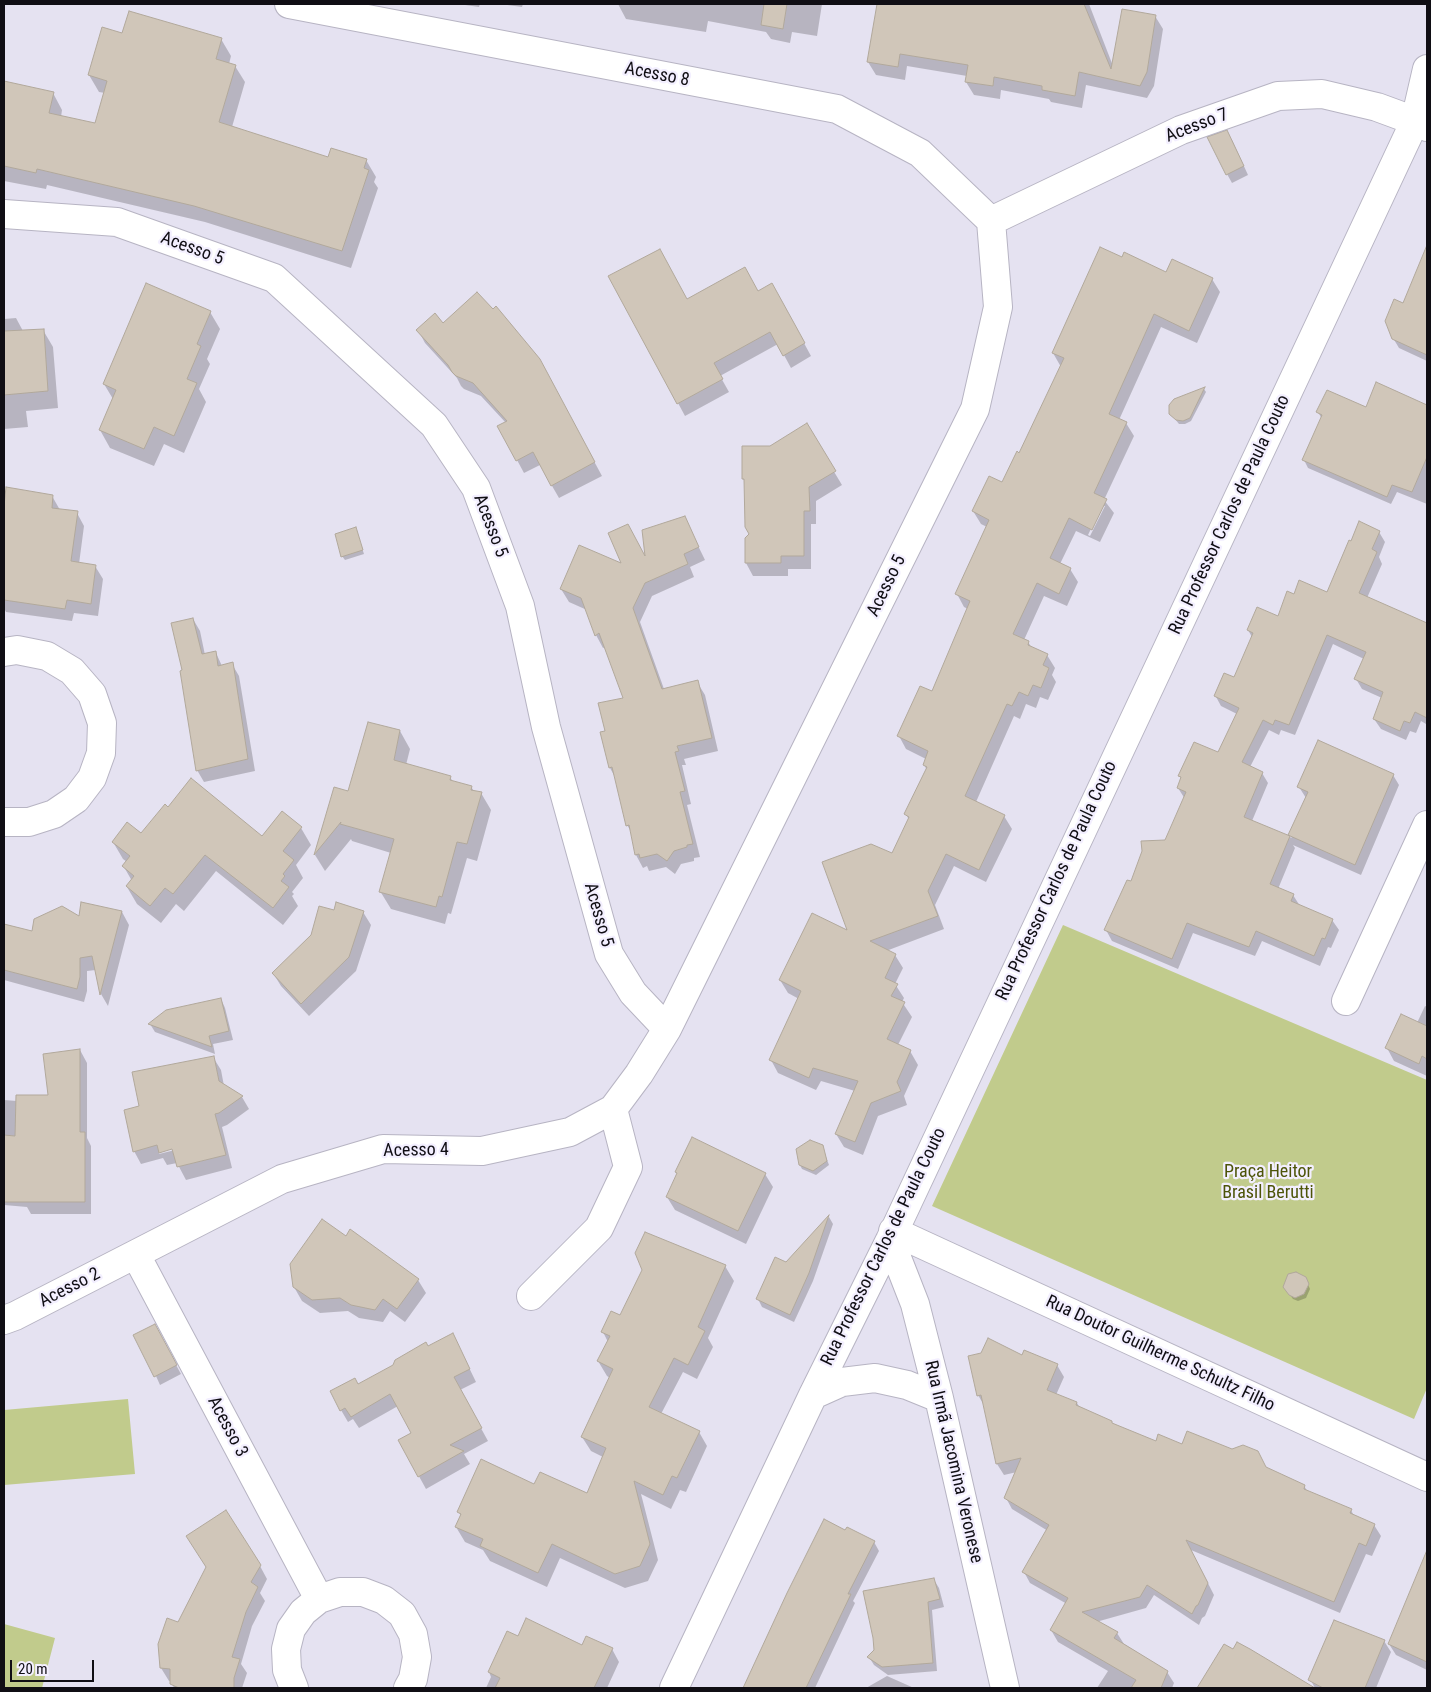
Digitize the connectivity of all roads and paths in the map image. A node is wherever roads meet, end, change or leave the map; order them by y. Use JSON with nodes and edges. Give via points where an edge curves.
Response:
{"nodes":[{"id":1,"x":289,"y":4,"type":"edge"},
{"id":2,"x":1427,"y":69,"type":"edge"},
{"id":3,"x":1421,"y":124,"type":"edge"},
{"id":4,"x":4,"y":214,"type":"edge"},
{"id":5,"x":991,"y":221,"type":"junction"},
{"id":6,"x":4,"y":652,"type":"edge"},
{"id":7,"x":4,"y":822,"type":"edge"},
{"id":8,"x":1427,"y":825,"type":"edge"},
{"id":9,"x":1346,"y":1001,"type":"dead end"},
{"id":10,"x":667,"y":1029,"type":"junction"},
{"id":11,"x":613,"y":1109,"type":"junction"},
{"id":12,"x":892,"y":1235,"type":"junction"},
{"id":13,"x":136,"y":1255,"type":"junction"},
{"id":14,"x":531,"y":1296,"type":"dead end"},
{"id":15,"x":4,"y":1320,"type":"edge"},
{"id":16,"x":813,"y":1395,"type":"junction"},
{"id":17,"x":939,"y":1398,"type":"junction"},
{"id":18,"x":1427,"y":1477,"type":"edge"},
{"id":19,"x":319,"y":1599,"type":"junction"},
{"id":20,"x":294,"y":1688,"type":"edge"},
{"id":21,"x":408,"y":1688,"type":"edge"},
{"id":22,"x":674,"y":1688,"type":"edge"},
{"id":23,"x":1005,"y":1688,"type":"edge"}],
"edges":[{"from":1,"to":5,"type":"street","name":"Acesso 8","via":[[837,109],[920,153]]},
{"from":2,"to":3,"type":"street","name":"Rua Professor Carlos de Paula Couto"},
{"from":3,"to":5,"type":"street","name":"Acesso 7","via":[[1377,107],[1322,94],[1278,96],[1180,130]]},
{"from":3,"to":12,"type":"street","name":"Rua Professor Carlos de Paula Couto"},
{"from":4,"to":10,"type":"street","name":"Acesso 5","via":[[117,222],[274,278],[434,425],[476,488],[520,606],[546,727],[609,954],[633,994]]},
{"from":5,"to":10,"type":"street","name":"Acesso 5","via":[[998,307],[975,409]]},
{"from":6,"to":7,"type":"street","via":[[17,650],[46,656],[72,671],[92,694],[102,723],[102,753],[92,778],[76,799],[54,814],[29,822]]},
{"from":8,"to":9,"type":"street"},
{"from":10,"to":11,"type":"street","name":"Acesso 4"},
{"from":11,"to":13,"type":"street","name":"Acesso 4","via":[[570,1132],[482,1151],[383,1149],[282,1179]]},
{"from":11,"to":14,"type":"street","via":[[628,1167],[599,1228]]},
{"from":12,"to":16,"type":"street","name":"Rua Professor Carlos de Paula Couto"},
{"from":12,"to":17,"type":"street","name":"Rua Irmã Jacomina Veronese","via":[[915,1304]]},
{"from":12,"to":18,"type":"street","name":"Rua Doutor Guilherme Schultz Filho"},
{"from":13,"to":15,"type":"street","name":"Acesso 2"},
{"from":13,"to":19,"type":"street","name":"Acesso 3"},
{"from":16,"to":17,"type":"street","via":[[842,1382],[875,1378],[907,1385]]},
{"from":16,"to":22,"type":"street","name":"Rua Professor Carlos de Paula Couto"},
{"from":17,"to":23,"type":"street","name":"Rua Irmã Jacomina Veronese"},
{"from":19,"to":20,"type":"street","via":[[303,1612],[292,1629],[286,1649],[287,1670]]},
{"from":19,"to":21,"type":"street","via":[[340,1592],[363,1592],[384,1600],[402,1614],[413,1634],[417,1656]]}]}
